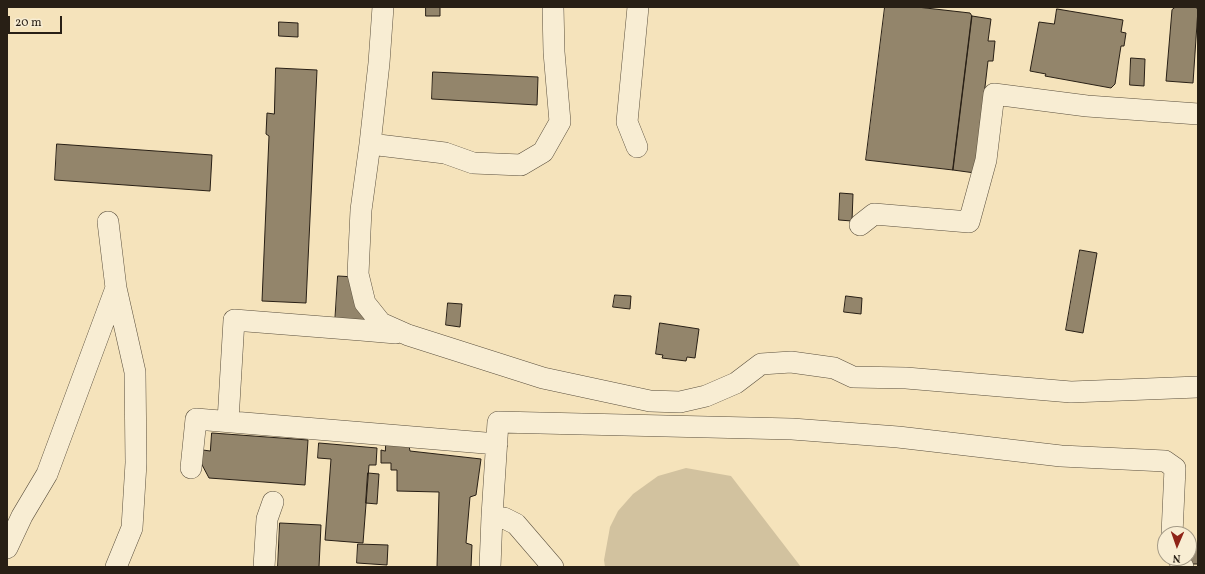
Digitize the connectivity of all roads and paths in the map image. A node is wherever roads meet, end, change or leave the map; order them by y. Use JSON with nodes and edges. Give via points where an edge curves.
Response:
{"nodes":[{"id":1,"x":383,"y":7,"type":"edge"},
{"id":2,"x":553,"y":7,"type":"edge"},
{"id":3,"x":638,"y":7,"type":"edge"},
{"id":4,"x":1198,"y":114,"type":"edge"},
{"id":5,"x":370,"y":144,"type":"junction"},
{"id":6,"x":637,"y":147,"type":"dead end"},
{"id":7,"x":108,"y":222,"type":"dead end"},
{"id":8,"x":860,"y":225,"type":"dead end"},
{"id":9,"x":116,"y":288,"type":"junction"},
{"id":10,"x":408,"y":335,"type":"junction"},
{"id":11,"x":1198,"y":387,"type":"edge"},
{"id":12,"x":228,"y":421,"type":"junction"},
{"id":13,"x":496,"y":444,"type":"junction"},
{"id":14,"x":191,"y":468,"type":"dead end"},
{"id":15,"x":273,"y":502,"type":"dead end"},
{"id":16,"x":492,"y":516,"type":"junction"},
{"id":17,"x":1172,"y":526,"type":"edge"},
{"id":18,"x":7,"y":548,"type":"edge"},
{"id":19,"x":116,"y":567,"type":"edge"},
{"id":20,"x":264,"y":567,"type":"edge"},
{"id":21,"x":490,"y":567,"type":"edge"},
{"id":22,"x":554,"y":567,"type":"edge"}],
"edges":[{"from":1,"to":5,"type":"street"},
{"from":2,"to":5,"type":"street","via":[[560,122],[543,152],[521,165],[473,164],[445,153]]},
{"from":3,"to":6,"type":"street","via":[[627,122]]},
{"from":4,"to":8,"type":"street","via":[[1087,106],[994,94],[986,160],[969,222],[874,214]]},
{"from":5,"to":10,"type":"street","via":[[361,210],[358,274],[365,303],[381,323]]},
{"from":7,"to":9,"type":"street"},
{"from":9,"to":18,"type":"street","via":[[47,474],[22,516]]},
{"from":9,"to":19,"type":"street","via":[[136,372],[136,456],[132,528]]},
{"from":10,"to":11,"type":"street","via":[[543,378],[650,401],[680,402],[706,396],[736,383],[761,364],[791,362],[834,368],[853,377],[906,378],[1071,392]]},
{"from":10,"to":12,"type":"street","via":[[234,320]]},
{"from":12,"to":13,"type":"street"},
{"from":12,"to":14,"type":"street","via":[[196,419]]},
{"from":13,"to":16,"type":"street"},
{"from":13,"to":17,"type":"street","via":[[498,422],[660,425],[792,429],[891,436],[1060,456],[1165,460],[1175,468]]},
{"from":15,"to":20,"type":"street","via":[[267,519]]},
{"from":16,"to":21,"type":"street"},
{"from":16,"to":22,"type":"street","via":[[516,524]]}]}
